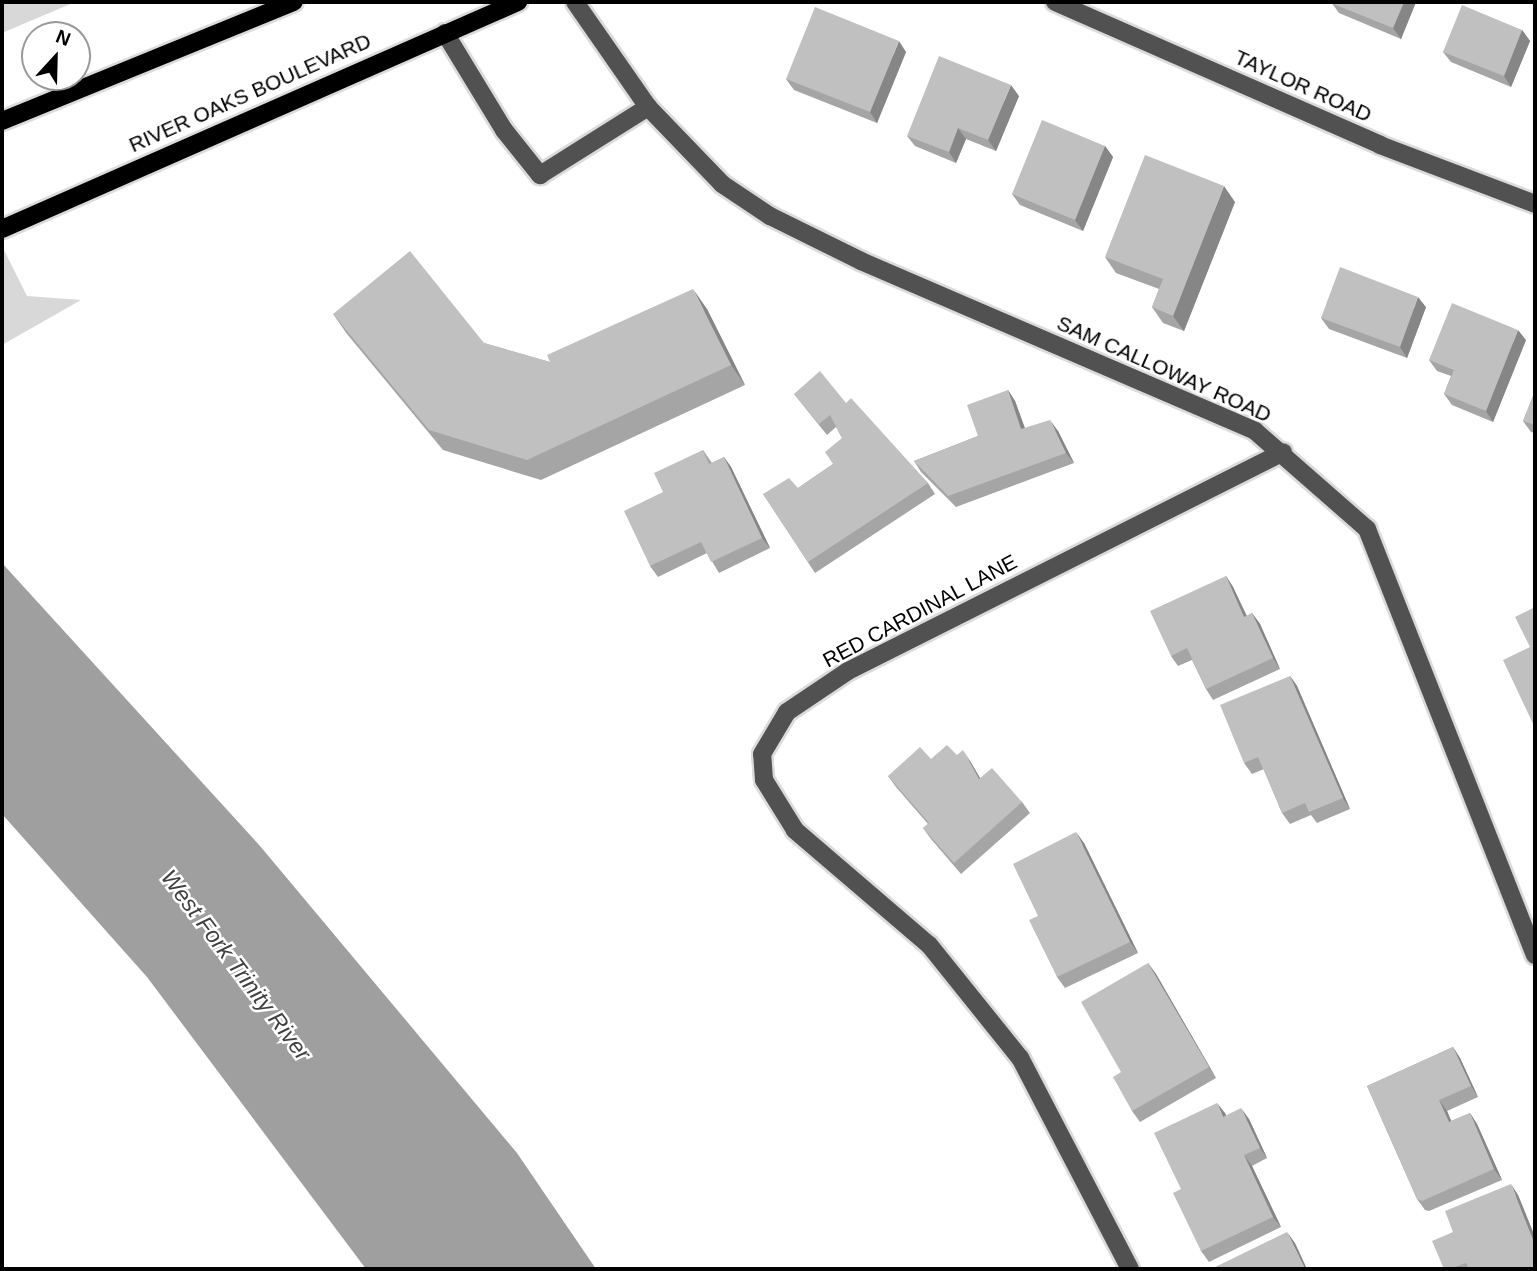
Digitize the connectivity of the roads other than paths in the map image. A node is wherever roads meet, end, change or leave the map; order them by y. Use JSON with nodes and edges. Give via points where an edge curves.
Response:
{"nodes":[{"id":1,"x":294,"y":2,"type":"edge"},
{"id":2,"x":518,"y":2,"type":"edge"},
{"id":3,"x":575,"y":2,"type":"edge"},
{"id":4,"x":1055,"y":2,"type":"edge"},
{"id":5,"x":445,"y":33,"type":"junction"},
{"id":6,"x":648,"y":107,"type":"junction"},
{"id":7,"x":2,"y":121,"type":"edge"},
{"id":8,"x":1535,"y":204,"type":"edge"},
{"id":9,"x":2,"y":229,"type":"edge"},
{"id":10,"x":1283,"y":452,"type":"junction"},
{"id":11,"x":1535,"y":955,"type":"edge"},
{"id":12,"x":1130,"y":1269,"type":"edge"}],
"edges":[{"from":1,"to":7,"type":"main road"},
{"from":2,"to":5,"type":"main road","name":"RIVER OAKS BOULEVARD"},
{"from":3,"to":6,"type":"street","name":"SAM CALLOWAY ROAD"},
{"from":4,"to":8,"type":"street","name":"TAYLOR ROAD","via":[[1380,145]]},
{"from":5,"to":6,"type":"street","via":[[504,130],[540,175]]},
{"from":5,"to":9,"type":"main road","name":"RIVER OAKS BOULEVARD"},
{"from":6,"to":10,"type":"street","name":"SAM CALLOWAY ROAD","via":[[722,184],[771,216],[861,261],[1255,430]]},
{"from":10,"to":11,"type":"street","name":"SAM CALLOWAY ROAD","via":[[1367,529]]},
{"from":10,"to":12,"type":"street","name":"RED CARDINAL LANE","via":[[848,671],[787,712],[762,754],[764,780],[795,830],[929,945],[1020,1058]]}]}
